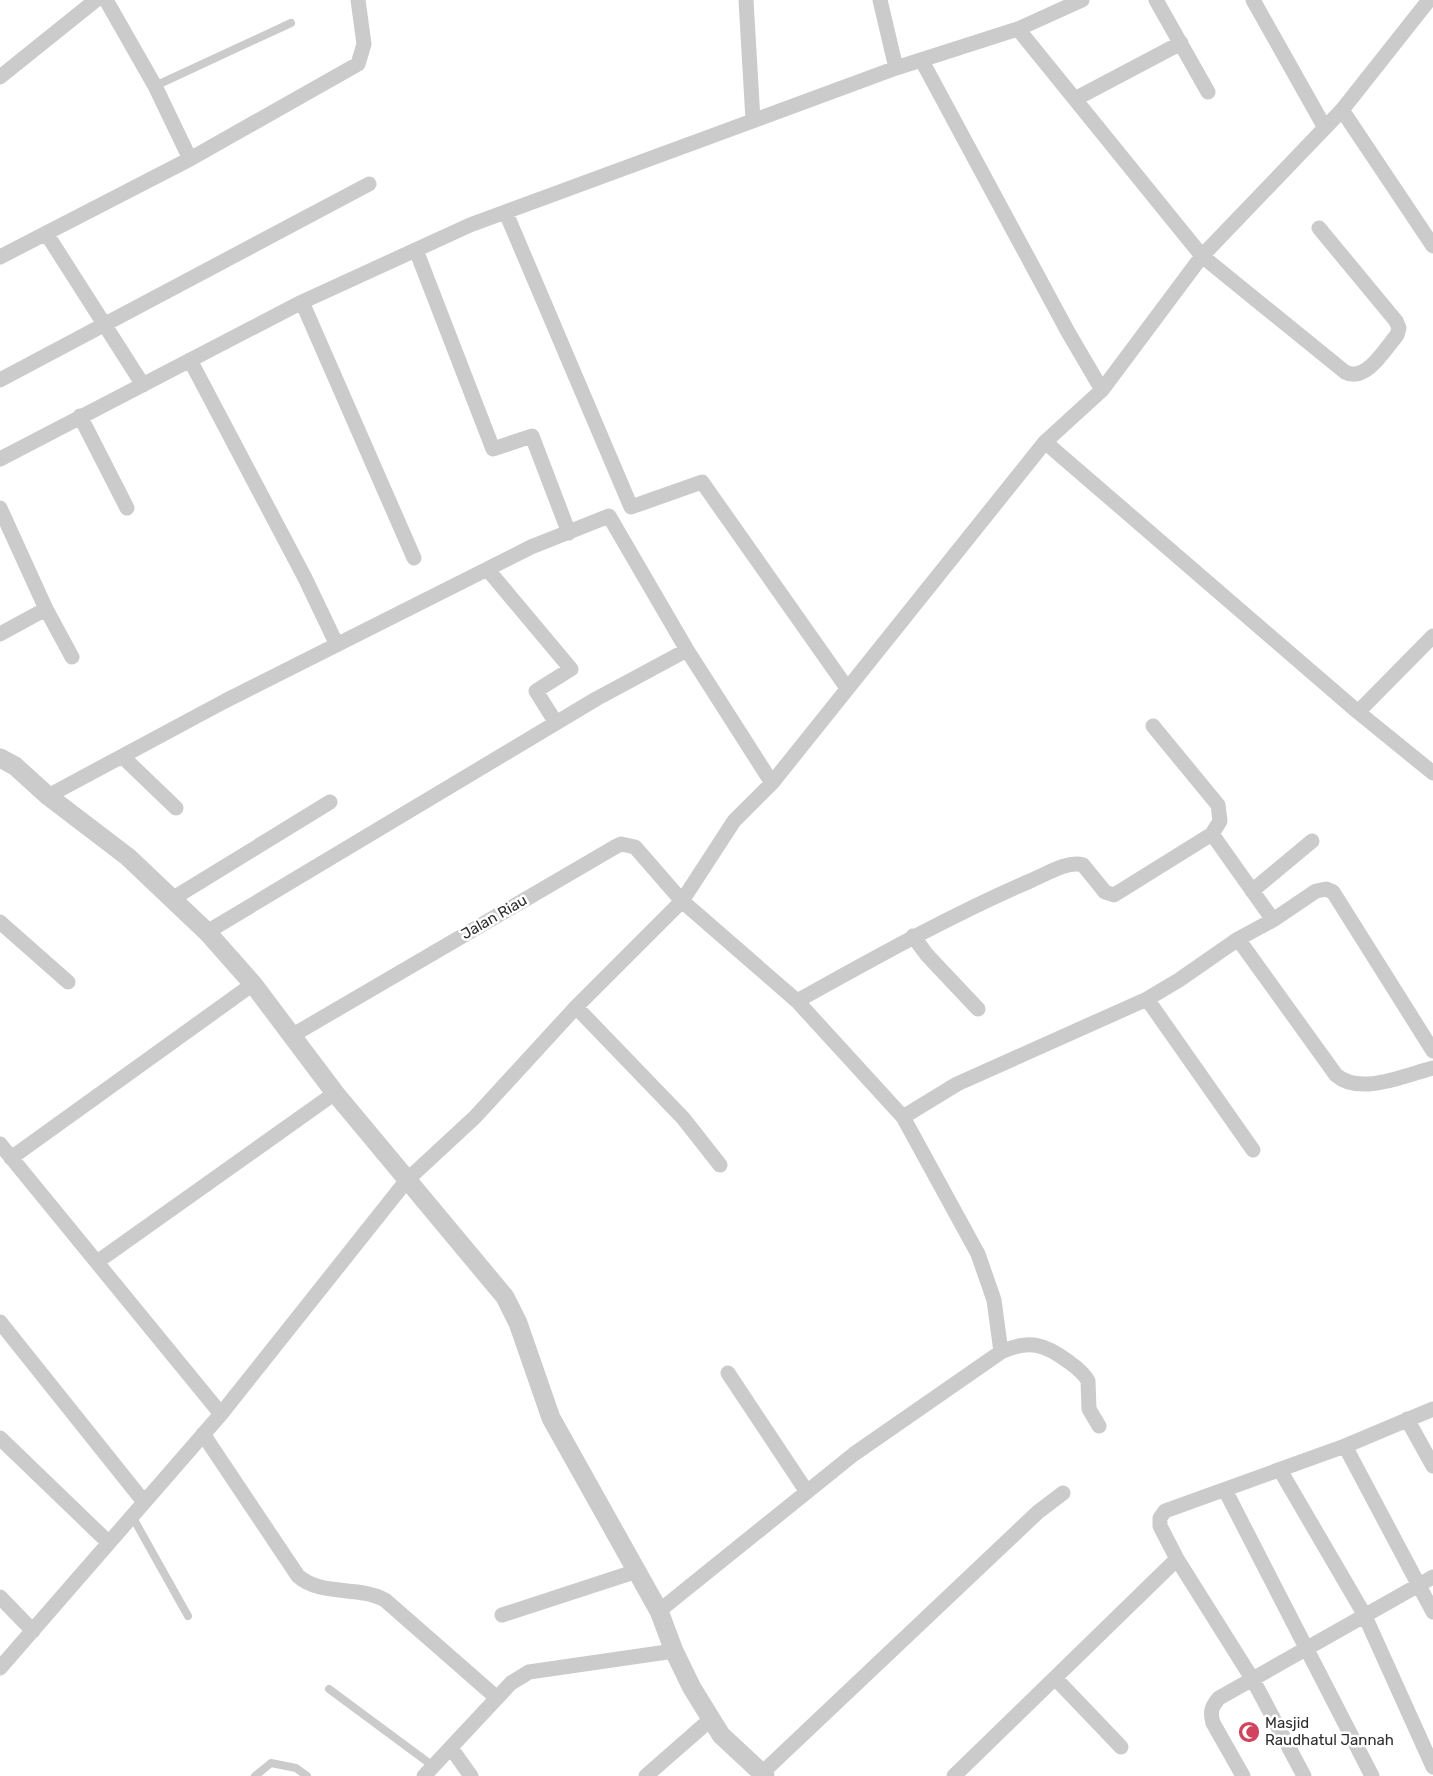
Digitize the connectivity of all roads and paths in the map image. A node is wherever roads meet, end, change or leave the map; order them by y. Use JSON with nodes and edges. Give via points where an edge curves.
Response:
{"nodes":[{"id":1,"x":96,"y":0,"type":"edge"},
{"id":2,"x":106,"y":0,"type":"edge"},
{"id":3,"x":358,"y":0,"type":"edge"},
{"id":4,"x":746,"y":0,"type":"edge"},
{"id":5,"x":880,"y":0,"type":"edge"},
{"id":6,"x":1082,"y":0,"type":"edge"},
{"id":7,"x":1156,"y":0,"type":"edge"},
{"id":8,"x":1253,"y":0,"type":"edge"},
{"id":9,"x":1429,"y":0,"type":"edge"},
{"id":10,"x":1052,"y":6,"type":"edge"},
{"id":11,"x":290,"y":23,"type":"dead end"},
{"id":12,"x":1018,"y":29,"type":"junction"},
{"id":13,"x":1181,"y":43,"type":"junction"},
{"id":14,"x":922,"y":61,"type":"junction"},
{"id":15,"x":896,"y":68,"type":"junction"},
{"id":16,"x":0,"y":77,"type":"edge"},
{"id":17,"x":155,"y":86,"type":"junction"},
{"id":18,"x":1208,"y":92,"type":"dead end"},
{"id":19,"x":1075,"y":99,"type":"junction"},
{"id":20,"x":1342,"y":110,"type":"junction"},
{"id":21,"x":753,"y":120,"type":"junction"},
{"id":22,"x":1325,"y":128,"type":"junction"},
{"id":23,"x":190,"y":159,"type":"junction"},
{"id":24,"x":369,"y":184,"type":"dead end"},
{"id":25,"x":506,"y":213,"type":"junction"},
{"id":26,"x":1319,"y":228,"type":"dead end"},
{"id":27,"x":46,"y":233,"type":"junction"},
{"id":28,"x":1433,"y":246,"type":"edge"},
{"id":29,"x":416,"y":250,"type":"junction"},
{"id":30,"x":0,"y":256,"type":"edge"},
{"id":31,"x":1202,"y":256,"type":"junction"},
{"id":32,"x":302,"y":302,"type":"junction"},
{"id":33,"x":103,"y":325,"type":"junction"},
{"id":34,"x":190,"y":360,"type":"junction"},
{"id":35,"x":0,"y":380,"type":"edge"},
{"id":36,"x":143,"y":385,"type":"junction"},
{"id":37,"x":1102,"y":390,"type":"junction"},
{"id":38,"x":80,"y":416,"type":"junction"},
{"id":39,"x":1045,"y":442,"type":"junction"},
{"id":40,"x":0,"y":460,"type":"edge"},
{"id":41,"x":631,"y":507,"type":"junction"},
{"id":42,"x":0,"y":508,"type":"edge"},
{"id":43,"x":127,"y":508,"type":"dead end"},
{"id":44,"x":609,"y":516,"type":"junction"},
{"id":45,"x":569,"y":532,"type":"junction"},
{"id":46,"x":414,"y":558,"type":"dead end"},
{"id":47,"x":488,"y":570,"type":"junction"},
{"id":48,"x":46,"y":609,"type":"junction"},
{"id":49,"x":0,"y":634,"type":"edge"},
{"id":50,"x":1433,"y":636,"type":"edge"},
{"id":51,"x":337,"y":645,"type":"junction"},
{"id":52,"x":687,"y":650,"type":"junction"},
{"id":53,"x":72,"y":658,"type":"dead end"},
{"id":54,"x":847,"y":688,"type":"junction"},
{"id":55,"x":1358,"y":712,"type":"junction"},
{"id":56,"x":556,"y":723,"type":"junction"},
{"id":57,"x":1153,"y":726,"type":"dead end"},
{"id":58,"x":123,"y":757,"type":"junction"},
{"id":59,"x":0,"y":758,"type":"edge"},
{"id":60,"x":1433,"y":773,"type":"edge"},
{"id":61,"x":772,"y":783,"type":"junction"},
{"id":62,"x":48,"y":796,"type":"junction"},
{"id":63,"x":330,"y":802,"type":"dead end"},
{"id":64,"x":176,"y":808,"type":"dead end"},
{"id":65,"x":1212,"y":834,"type":"junction"},
{"id":66,"x":1312,"y":841,"type":"dead end"},
{"id":67,"x":1252,"y":891,"type":"junction"},
{"id":68,"x":172,"y":899,"type":"junction"},
{"id":69,"x":682,"y":901,"type":"junction"},
{"id":70,"x":1273,"y":920,"type":"junction"},
{"id":71,"x":0,"y":922,"type":"edge"},
{"id":72,"x":206,"y":932,"type":"junction"},
{"id":73,"x":913,"y":936,"type":"junction"},
{"id":74,"x":1238,"y":939,"type":"junction"},
{"id":75,"x":68,"y":982,"type":"dead end"},
{"id":76,"x":253,"y":984,"type":"junction"},
{"id":77,"x":1147,"y":999,"type":"junction"},
{"id":78,"x":797,"y":1001,"type":"junction"},
{"id":79,"x":576,"y":1007,"type":"junction"},
{"id":80,"x":978,"y":1009,"type":"dead end"},
{"id":81,"x":293,"y":1035,"type":"junction"},
{"id":82,"x":1433,"y":1051,"type":"edge"},
{"id":83,"x":1433,"y":1068,"type":"edge"},
{"id":84,"x":335,"y":1093,"type":"junction"},
{"id":85,"x":903,"y":1117,"type":"junction"},
{"id":86,"x":0,"y":1144,"type":"edge"},
{"id":87,"x":1254,"y":1150,"type":"dead end"},
{"id":88,"x":11,"y":1158,"type":"junction"},
{"id":89,"x":720,"y":1165,"type":"dead end"},
{"id":90,"x":407,"y":1180,"type":"junction"},
{"id":91,"x":97,"y":1262,"type":"junction"},
{"id":92,"x":0,"y":1322,"type":"edge"},
{"id":93,"x":1001,"y":1352,"type":"junction"},
{"id":94,"x":728,"y":1373,"type":"dead end"},
{"id":95,"x":1433,"y":1409,"type":"edge"},
{"id":96,"x":221,"y":1414,"type":"junction"},
{"id":97,"x":1407,"y":1419,"type":"junction"},
{"id":98,"x":1099,"y":1426,"type":"dead end"},
{"id":99,"x":204,"y":1434,"type":"junction"},
{"id":100,"x":0,"y":1438,"type":"edge"},
{"id":101,"x":1345,"y":1446,"type":"junction"},
{"id":102,"x":1433,"y":1466,"type":"edge"},
{"id":103,"x":1280,"y":1470,"type":"junction"},
{"id":104,"x":1225,"y":1490,"type":"junction"},
{"id":105,"x":807,"y":1492,"type":"junction"},
{"id":106,"x":1063,"y":1493,"type":"dead end"},
{"id":107,"x":144,"y":1502,"type":"junction"},
{"id":108,"x":132,"y":1516,"type":"junction"},
{"id":109,"x":109,"y":1543,"type":"junction"},
{"id":110,"x":1177,"y":1559,"type":"junction"},
{"id":111,"x":637,"y":1570,"type":"junction"},
{"id":112,"x":1433,"y":1577,"type":"edge"},
{"id":113,"x":1420,"y":1584,"type":"junction"},
{"id":114,"x":0,"y":1597,"type":"edge"},
{"id":115,"x":659,"y":1611,"type":"junction"},
{"id":116,"x":1433,"y":1612,"type":"edge"},
{"id":117,"x":1364,"y":1614,"type":"junction"},
{"id":118,"x":502,"y":1615,"type":"dead end"},
{"id":119,"x":188,"y":1616,"type":"dead end"},
{"id":120,"x":33,"y":1630,"type":"junction"},
{"id":121,"x":1307,"y":1647,"type":"junction"},
{"id":122,"x":674,"y":1651,"type":"junction"},
{"id":123,"x":0,"y":1668,"type":"edge"},
{"id":124,"x":1055,"y":1678,"type":"junction"},
{"id":125,"x":1253,"y":1680,"type":"junction"},
{"id":126,"x":329,"y":1689,"type":"dead end"},
{"id":127,"x":497,"y":1698,"type":"junction"},
{"id":128,"x":711,"y":1719,"type":"junction"},
{"id":129,"x":1121,"y":1747,"type":"dead end"},
{"id":130,"x":451,"y":1748,"type":"junction"},
{"id":131,"x":1433,"y":1767,"type":"edge"},
{"id":132,"x":429,"y":1771,"type":"edge"},
{"id":133,"x":764,"y":1775,"type":"edge"},
{"id":134,"x":255,"y":1776,"type":"edge"},
{"id":135,"x":307,"y":1776,"type":"edge"},
{"id":136,"x":471,"y":1776,"type":"edge"},
{"id":137,"x":646,"y":1776,"type":"edge"},
{"id":138,"x":954,"y":1776,"type":"edge"},
{"id":139,"x":1243,"y":1776,"type":"edge"},
{"id":140,"x":1304,"y":1776,"type":"edge"},
{"id":141,"x":1372,"y":1776,"type":"edge"}],
"edges":[{"from":1,"to":16,"type":"street"},
{"from":2,"to":17,"type":"street"},
{"from":3,"to":23,"type":"street","via":[[364,44],[358,64]]},
{"from":4,"to":21,"type":"street"},
{"from":5,"to":15,"type":"street"},
{"from":6,"to":10,"type":"street"},
{"from":7,"to":13,"type":"street"},
{"from":8,"to":22,"type":"street"},
{"from":9,"to":20,"type":"street"},
{"from":10,"to":12,"type":"street"},
{"from":11,"to":17,"type":"lane"},
{"from":12,"to":14,"type":"street"},
{"from":12,"to":19,"type":"street"},
{"from":13,"to":18,"type":"street"},
{"from":13,"to":19,"type":"street"},
{"from":14,"to":15,"type":"street"},
{"from":14,"to":37,"type":"street"},
{"from":15,"to":21,"type":"street"},
{"from":17,"to":23,"type":"street"},
{"from":19,"to":31,"type":"street"},
{"from":20,"to":22,"type":"street"},
{"from":20,"to":28,"type":"street"},
{"from":21,"to":25,"type":"street"},
{"from":22,"to":31,"type":"street"},
{"from":23,"to":27,"type":"street"},
{"from":24,"to":33,"type":"street"},
{"from":25,"to":29,"type":"street","via":[[470,225]]},
{"from":25,"to":41,"type":"street"},
{"from":26,"to":31,"type":"street","via":[[1396,321],[1398,328],[1397,335],[1359,374],[1345,372]]},
{"from":27,"to":30,"type":"street"},
{"from":27,"to":33,"type":"street"},
{"from":29,"to":32,"type":"street"},
{"from":29,"to":45,"type":"street","via":[[494,449],[532,436]]},
{"from":31,"to":37,"type":"street"},
{"from":32,"to":34,"type":"street"},
{"from":32,"to":46,"type":"street"},
{"from":33,"to":35,"type":"street"},
{"from":33,"to":36,"type":"street"},
{"from":34,"to":36,"type":"street"},
{"from":34,"to":51,"type":"street"},
{"from":36,"to":38,"type":"street"},
{"from":37,"to":39,"type":"street"},
{"from":38,"to":40,"type":"street"},
{"from":38,"to":43,"type":"street"},
{"from":39,"to":54,"type":"street"},
{"from":39,"to":55,"type":"street"},
{"from":41,"to":44,"type":"street"},
{"from":41,"to":54,"type":"street","via":[[702,482]]},
{"from":42,"to":48,"type":"street"},
{"from":44,"to":45,"type":"street"},
{"from":44,"to":52,"type":"street"},
{"from":45,"to":47,"type":"street","via":[[531,547]]},
{"from":47,"to":51,"type":"street"},
{"from":47,"to":56,"type":"street","via":[[571,669],[536,691]]},
{"from":48,"to":49,"type":"street"},
{"from":48,"to":53,"type":"street"},
{"from":50,"to":55,"type":"street"},
{"from":51,"to":58,"type":"street"},
{"from":52,"to":56,"type":"street"},
{"from":52,"to":61,"type":"street"},
{"from":54,"to":61,"type":"street"},
{"from":55,"to":60,"type":"street"},
{"from":56,"to":72,"type":"street"},
{"from":57,"to":65,"type":"street","via":[[1218,805],[1220,821]]},
{"from":58,"to":62,"type":"street"},
{"from":58,"to":64,"type":"street"},
{"from":59,"to":62,"type":"street","via":[[15,766]]},
{"from":61,"to":69,"type":"street","via":[[734,821]]},
{"from":62,"to":68,"type":"street","via":[[128,858]]},
{"from":63,"to":68,"type":"street"},
{"from":65,"to":67,"type":"street"},
{"from":65,"to":73,"type":"street","via":[[1114,895],[1105,892],[1083,865],[1074,864],[984,901]]},
{"from":66,"to":67,"type":"street"},
{"from":67,"to":70,"type":"street"},
{"from":68,"to":72,"type":"street"},
{"from":69,"to":78,"type":"street","name":"Jalan Riau"},
{"from":69,"to":79,"type":"street"},
{"from":69,"to":81,"type":"street","name":"Jalan Riau","via":[[634,847],[621,844]]},
{"from":70,"to":74,"type":"street"},
{"from":70,"to":82,"type":"street","via":[[1320,889],[1333,892]]},
{"from":71,"to":75,"type":"street"},
{"from":72,"to":76,"type":"street"},
{"from":73,"to":78,"type":"street"},
{"from":73,"to":80,"type":"street"},
{"from":74,"to":77,"type":"street"},
{"from":74,"to":83,"type":"street","via":[[1342,1081],[1363,1086]]},
{"from":76,"to":81,"type":"street"},
{"from":76,"to":88,"type":"street"},
{"from":77,"to":85,"type":"street","via":[[957,1084]]},
{"from":77,"to":87,"type":"street"},
{"from":78,"to":85,"type":"street","name":"Jalan Riau"},
{"from":79,"to":89,"type":"street","via":[[683,1118]]},
{"from":79,"to":90,"type":"street","via":[[475,1117]]},
{"from":81,"to":84,"type":"street"},
{"from":84,"to":90,"type":"street"},
{"from":84,"to":91,"type":"street"},
{"from":85,"to":93,"type":"street","name":"Jalan Riau","via":[[978,1254],[994,1300]]},
{"from":86,"to":88,"type":"street"},
{"from":88,"to":91,"type":"street"},
{"from":90,"to":96,"type":"street"},
{"from":90,"to":111,"type":"street","via":[[505,1297],[518,1323],[551,1418]]},
{"from":91,"to":96,"type":"street"},
{"from":92,"to":107,"type":"street"},
{"from":93,"to":98,"type":"street","via":[[1015,1346],[1042,1346],[1074,1366],[1087,1378],[1089,1409]]},
{"from":93,"to":105,"type":"street","via":[[854,1454]]},
{"from":94,"to":105,"type":"street"},
{"from":95,"to":97,"type":"street"},
{"from":96,"to":99,"type":"street"},
{"from":97,"to":101,"type":"street"},
{"from":97,"to":102,"type":"street"},
{"from":99,"to":107,"type":"street"},
{"from":99,"to":127,"type":"street","via":[[298,1576],[312,1585],[369,1593],[384,1600]]},
{"from":100,"to":109,"type":"street"},
{"from":101,"to":103,"type":"street"},
{"from":101,"to":113,"type":"street"},
{"from":103,"to":104,"type":"street"},
{"from":103,"to":117,"type":"street"},
{"from":104,"to":110,"type":"street","via":[[1166,1510],[1160,1518],[1160,1526]]},
{"from":104,"to":121,"type":"street"},
{"from":105,"to":115,"type":"street"},
{"from":106,"to":133,"type":"street","via":[[1038,1512]]},
{"from":107,"to":108,"type":"street"},
{"from":108,"to":109,"type":"street"},
{"from":108,"to":119,"type":"lane"},
{"from":109,"to":120,"type":"street"},
{"from":110,"to":124,"type":"street"},
{"from":110,"to":125,"type":"street"},
{"from":111,"to":115,"type":"street"},
{"from":111,"to":118,"type":"street"},
{"from":112,"to":113,"type":"street"},
{"from":113,"to":116,"type":"street"},
{"from":113,"to":117,"type":"street"},
{"from":114,"to":120,"type":"street"},
{"from":115,"to":122,"type":"street"},
{"from":117,"to":121,"type":"street"},
{"from":117,"to":131,"type":"street"},
{"from":120,"to":123,"type":"street"},
{"from":121,"to":125,"type":"street"},
{"from":121,"to":141,"type":"street"},
{"from":122,"to":127,"type":"street","via":[[529,1672],[511,1683]]},
{"from":122,"to":128,"type":"street"},
{"from":124,"to":129,"type":"street"},
{"from":124,"to":138,"type":"street"},
{"from":125,"to":139,"type":"street","via":[[1219,1698],[1210,1714]]},
{"from":125,"to":140,"type":"street"},
{"from":126,"to":132,"type":"lane"},
{"from":127,"to":130,"type":"street"},
{"from":128,"to":133,"type":"street","via":[[722,1735]]},
{"from":128,"to":137,"type":"street"},
{"from":130,"to":132,"type":"street"},
{"from":130,"to":136,"type":"street"},
{"from":134,"to":135,"type":"lane","via":[[271,1763],[296,1768]]}]}
